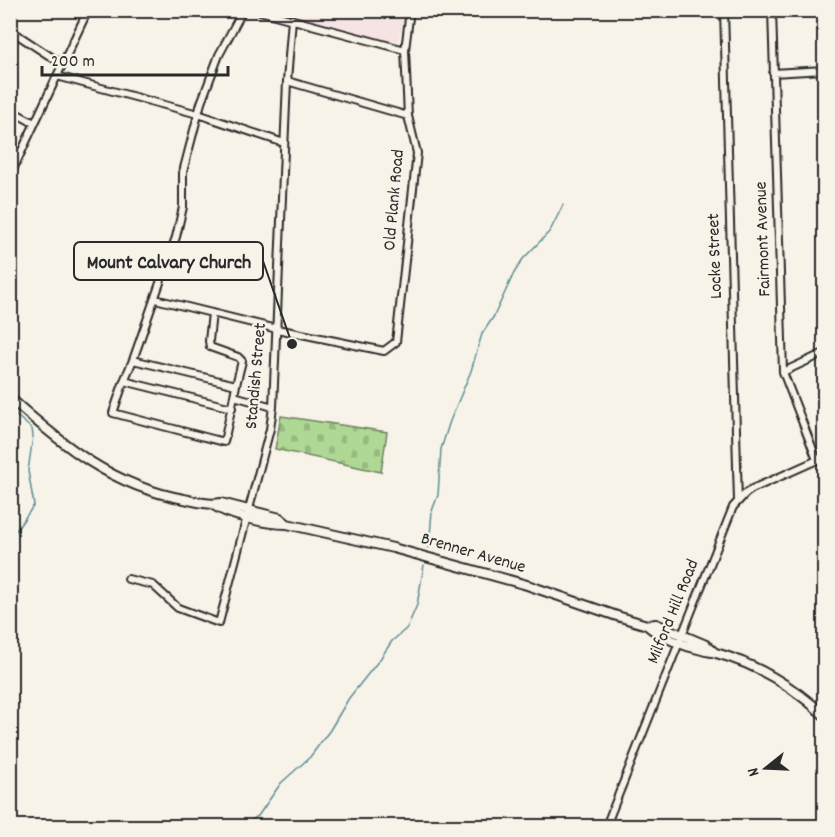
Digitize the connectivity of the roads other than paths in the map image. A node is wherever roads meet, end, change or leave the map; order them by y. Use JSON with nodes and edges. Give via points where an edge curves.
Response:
{"nodes":[{"id":1,"x":88,"y":10,"type":"edge"},
{"id":2,"x":243,"y":10,"type":"edge"},
{"id":3,"x":256,"y":10,"type":"edge"},
{"id":4,"x":410,"y":10,"type":"edge"},
{"id":5,"x":724,"y":10,"type":"edge"},
{"id":6,"x":772,"y":10,"type":"edge"},
{"id":7,"x":292,"y":18,"type":"junction"},
{"id":8,"x":10,"y":30,"type":"edge"},
{"id":9,"x":405,"y":50,"type":"junction"},
{"id":10,"x":62,"y":64,"type":"junction"},
{"id":11,"x":825,"y":70,"type":"edge"},
{"id":12,"x":773,"y":73,"type":"junction"},
{"id":13,"x":57,"y":76,"type":"junction"},
{"id":14,"x":287,"y":81,"type":"junction"},
{"id":15,"x":10,"y":110,"type":"edge"},
{"id":16,"x":198,"y":114,"type":"junction"},
{"id":17,"x":408,"y":116,"type":"junction"},
{"id":18,"x":34,"y":123,"type":"junction"},
{"id":19,"x":284,"y":143,"type":"junction"},
{"id":20,"x":10,"y":176,"type":"edge"},
{"id":21,"x":154,"y":299,"type":"junction"},
{"id":22,"x":212,"y":313,"type":"junction"},
{"id":23,"x":277,"y":329,"type":"junction"},
{"id":24,"x":825,"y":353,"type":"edge"},
{"id":25,"x":134,"y":360,"type":"junction"},
{"id":26,"x":783,"y":372,"type":"junction"},
{"id":27,"x":124,"y":381,"type":"junction"},
{"id":28,"x":236,"y":386,"type":"junction"},
{"id":29,"x":234,"y":396,"type":"junction"},
{"id":30,"x":10,"y":398,"type":"edge"},
{"id":31,"x":273,"y":407,"type":"junction"},
{"id":32,"x":232,"y":408,"type":"junction"},
{"id":33,"x":825,"y":457,"type":"edge"},
{"id":34,"x":816,"y":460,"type":"junction"},
{"id":35,"x":738,"y":501,"type":"junction"},
{"id":36,"x":248,"y":514,"type":"junction"},
{"id":37,"x":128,"y":579,"type":"dead end"},
{"id":38,"x":680,"y":638,"type":"junction"},
{"id":39,"x":825,"y":715,"type":"edge"},
{"id":40,"x":606,"y":826,"type":"edge"}],
"edges":[{"from":1,"to":10,"type":"street"},
{"from":2,"to":16,"type":"street","via":[[212,70]]},
{"from":3,"to":7,"type":"street"},
{"from":4,"to":9,"type":"street","name":"Old Plank Road"},
{"from":5,"to":35,"type":"street","name":"Locke Street"},
{"from":6,"to":12,"type":"street","name":"Fairmont Avenue"},
{"from":7,"to":9,"type":"street"},
{"from":7,"to":14,"type":"street","name":"Standish Street"},
{"from":8,"to":10,"type":"street"},
{"from":9,"to":17,"type":"street","name":"Old Plank Road"},
{"from":10,"to":13,"type":"street"},
{"from":11,"to":12,"type":"street"},
{"from":12,"to":26,"type":"street","name":"Fairmont Avenue"},
{"from":13,"to":16,"type":"street"},
{"from":13,"to":18,"type":"street"},
{"from":14,"to":17,"type":"street"},
{"from":14,"to":19,"type":"street","name":"Standish Street"},
{"from":15,"to":18,"type":"street"},
{"from":16,"to":19,"type":"street"},
{"from":16,"to":21,"type":"street","via":[[183,172],[183,207],[176,237]]},
{"from":17,"to":23,"type":"street","name":"Old Plank Road","via":[[417,153],[396,342],[384,351]]},
{"from":18,"to":20,"type":"street"},
{"from":19,"to":23,"type":"street","name":"Standish Street"},
{"from":21,"to":22,"type":"street"},
{"from":21,"to":25,"type":"street"},
{"from":22,"to":23,"type":"street"},
{"from":22,"to":28,"type":"street","via":[[210,347],[242,361]]},
{"from":23,"to":31,"type":"street","name":"Standish Street"},
{"from":24,"to":26,"type":"street"},
{"from":25,"to":27,"type":"street"},
{"from":25,"to":28,"type":"street"},
{"from":26,"to":34,"type":"street","name":"Fairmont Avenue"},
{"from":27,"to":32,"type":"street"},
{"from":27,"to":32,"type":"street","via":[[112,413],[224,442]]},
{"from":28,"to":29,"type":"street"},
{"from":29,"to":31,"type":"street"},
{"from":29,"to":32,"type":"street"},
{"from":30,"to":36,"type":"street","name":"Brenner Avenue","via":[[60,441],[107,473],[148,491]]},
{"from":31,"to":36,"type":"street","name":"Standish Street"},
{"from":33,"to":34,"type":"street","name":"Milford Hill Road"},
{"from":34,"to":35,"type":"street","name":"Milford Hill Road","via":[[752,489]]},
{"from":35,"to":38,"type":"street","name":"Milford Hill Road"},
{"from":36,"to":37,"type":"street","name":"Standish Street","via":[[219,623],[178,608],[153,585]]},
{"from":36,"to":38,"type":"street","name":"Brenner Avenue","via":[[461,566]]},
{"from":38,"to":39,"type":"street","name":"Brenner Avenue","via":[[703,651],[771,676]]},
{"from":38,"to":40,"type":"street","name":"Milford Hill Road"}]}
